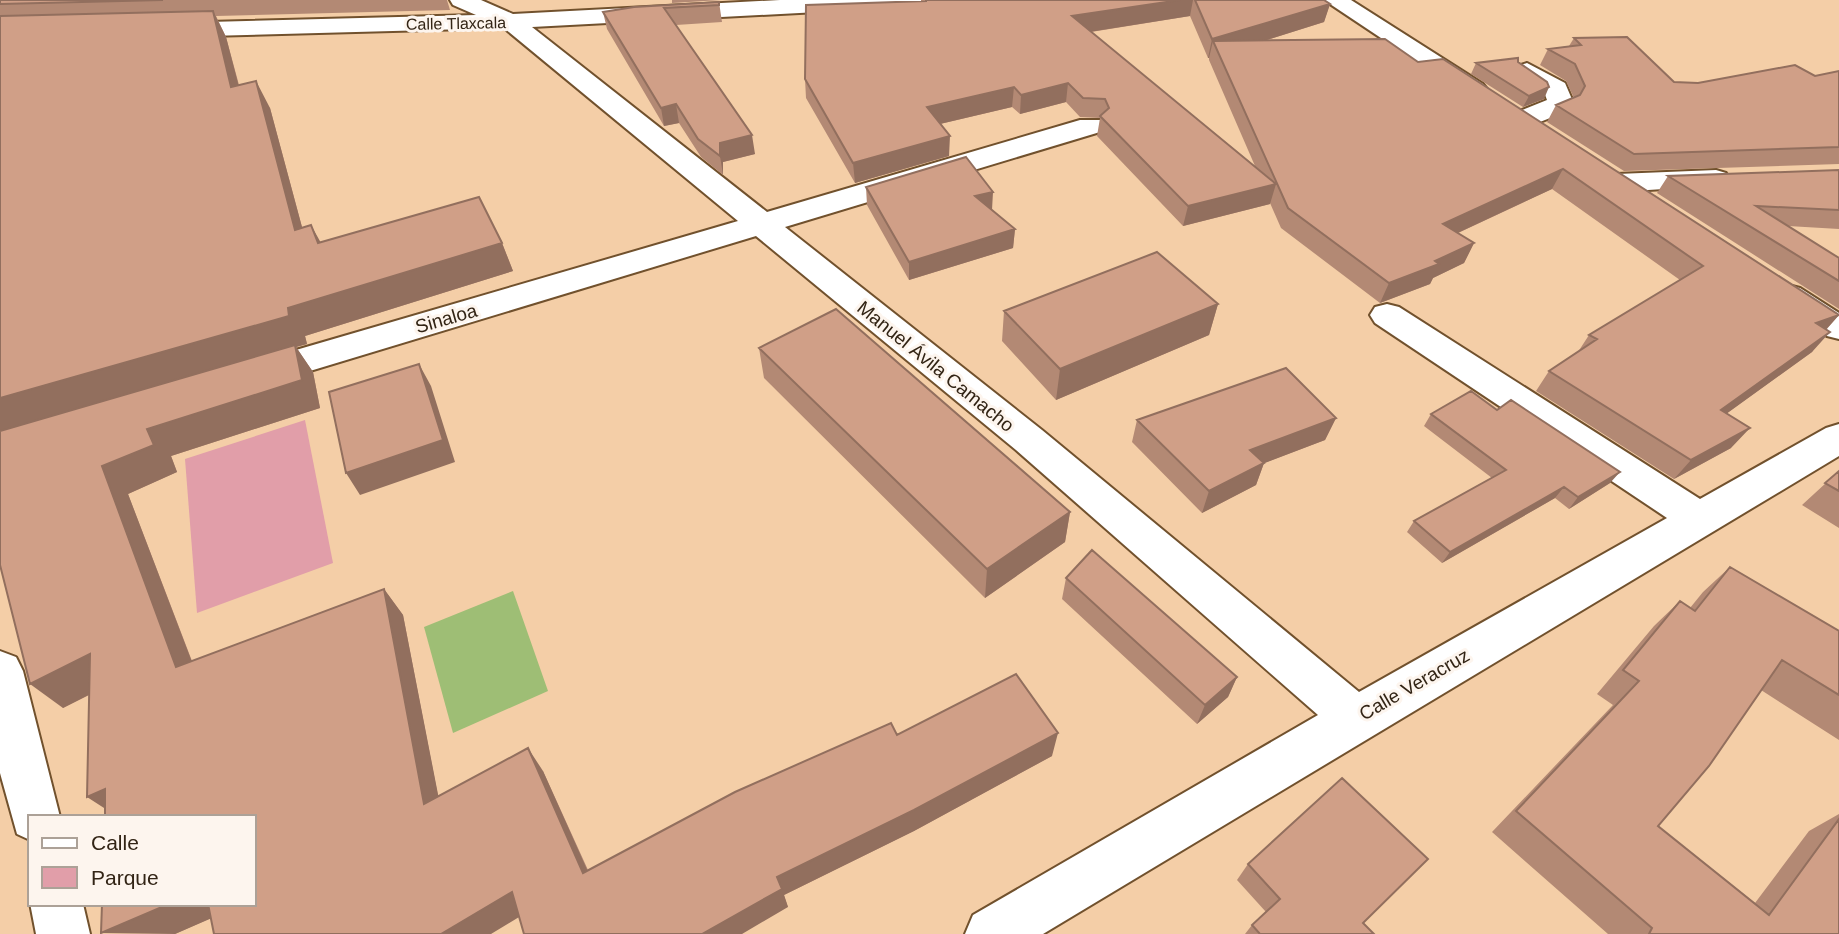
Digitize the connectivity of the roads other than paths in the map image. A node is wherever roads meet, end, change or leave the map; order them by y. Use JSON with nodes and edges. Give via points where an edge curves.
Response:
{"nodes":[{"id":1,"x":461,"y":0,"type":"edge"},
{"id":2,"x":912,"y":0,"type":"edge"},
{"id":3,"x":1335,"y":0,"type":"edge"},
{"id":4,"x":830,"y":1,"type":"edge"},
{"id":5,"x":510,"y":22,"type":"junction"},
{"id":6,"x":144,"y":30,"type":"edge"},
{"id":7,"x":1527,"y":71,"type":"edge"},
{"id":8,"x":1521,"y":120,"type":"junction"},
{"id":9,"x":1090,"y":126,"type":"dead end"},
{"id":10,"x":1553,"y":141,"type":"edge"},
{"id":11,"x":1742,"y":178,"type":"edge"},
{"id":12,"x":1652,"y":206,"type":"edge"},
{"id":13,"x":760,"y":226,"type":"junction"},
{"id":14,"x":1769,"y":282,"type":"edge"},
{"id":15,"x":1387,"y":315,"type":"dead end"},
{"id":16,"x":1839,"y":328,"type":"edge"},
{"id":17,"x":227,"y":383,"type":"edge"},
{"id":18,"x":1839,"y":438,"type":"edge"},
{"id":19,"x":1699,"y":519,"type":"junction"},
{"id":20,"x":0,"y":671,"type":"edge"},
{"id":21,"x":1356,"y":718,"type":"junction"},
{"id":22,"x":35,"y":815,"type":"edge"},
{"id":23,"x":56,"y":906,"type":"edge"},
{"id":24,"x":63,"y":934,"type":"edge"},
{"id":25,"x":992,"y":934,"type":"edge"}],
"edges":[{"from":1,"to":5,"type":"street"},
{"from":2,"to":4,"type":"street","name":"Calle Tlaxcala"},
{"from":3,"to":8,"type":"street"},
{"from":4,"to":5,"type":"street","name":"Calle Tlaxcala"},
{"from":5,"to":6,"type":"street","name":"Calle Tlaxcala","via":[[185,18]]},
{"from":5,"to":13,"type":"street","name":"Manuel Ávila Camacho"},
{"from":7,"to":8,"type":"street","via":[[1556,88],[1561,104]]},
{"from":8,"to":10,"type":"street"},
{"from":9,"to":13,"type":"street","name":"Sinaloa"},
{"from":11,"to":12,"type":"street","via":[[1606,176]]},
{"from":13,"to":17,"type":"street","name":"Sinaloa"},
{"from":13,"to":21,"type":"street","name":"Manuel Ávila Camacho","via":[[1029,440]]},
{"from":14,"to":16,"type":"street"},
{"from":15,"to":19,"type":"street"},
{"from":18,"to":19,"type":"street","name":"Calle Veracruz"},
{"from":19,"to":21,"type":"street","name":"Calle Veracruz"},
{"from":20,"to":22,"type":"street"},
{"from":21,"to":25,"type":"street","name":"Calle Veracruz"},
{"from":23,"to":24,"type":"street"}]}
